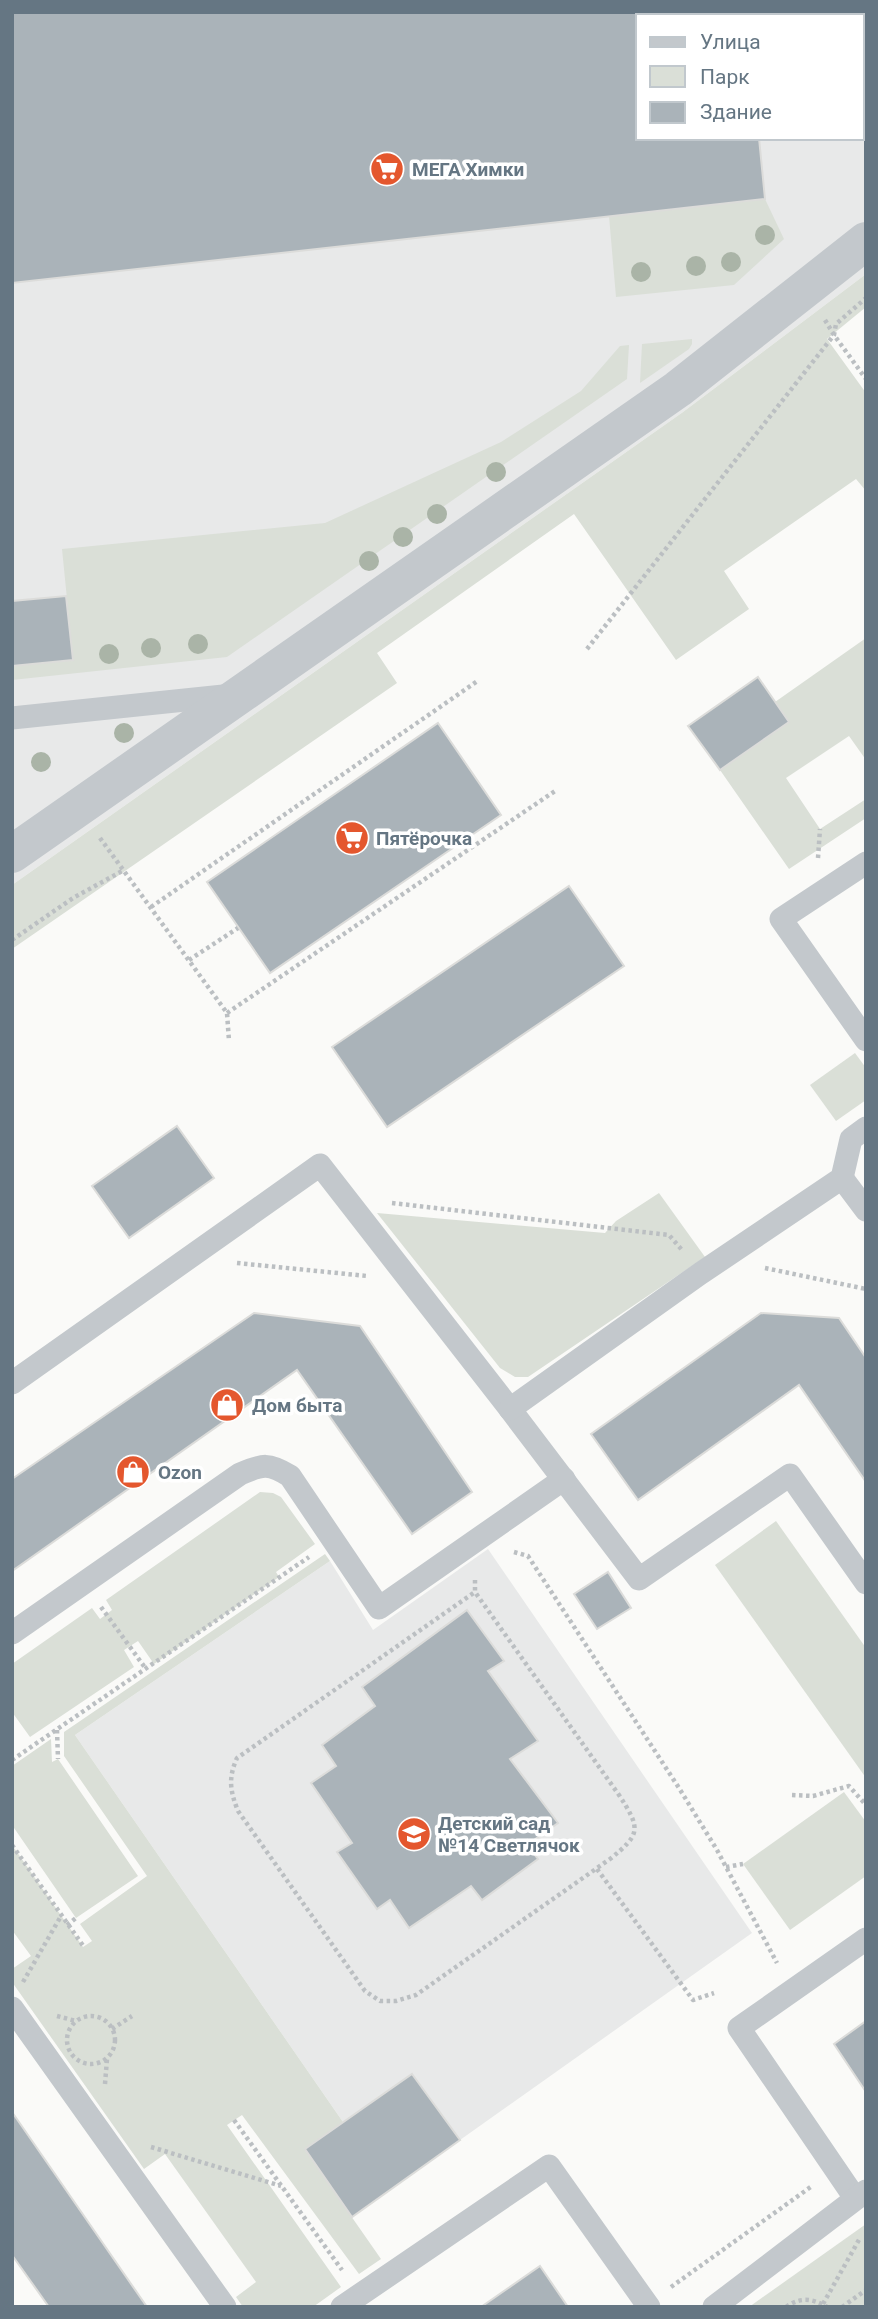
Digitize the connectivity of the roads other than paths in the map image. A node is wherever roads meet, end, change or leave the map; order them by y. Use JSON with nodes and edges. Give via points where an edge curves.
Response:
{"nodes":[{"id":1,"x":866,"y":242,"type":"edge"},
{"id":2,"x":239,"y":694,"type":"junction"},
{"id":3,"x":12,"y":718,"type":"edge"},
{"id":4,"x":12,"y":854,"type":"edge"},
{"id":5,"x":866,"y":863,"type":"edge"},
{"id":6,"x":866,"y":1040,"type":"edge"},
{"id":7,"x":866,"y":1128,"type":"edge"},
{"id":8,"x":842,"y":1178,"type":"junction"},
{"id":9,"x":866,"y":1210,"type":"edge"},
{"id":10,"x":12,"y":1383,"type":"edge"},
{"id":11,"x":510,"y":1409,"type":"junction"},
{"id":12,"x":564,"y":1479,"type":"junction"},
{"id":13,"x":866,"y":1583,"type":"edge"},
{"id":14,"x":12,"y":1633,"type":"edge"},
{"id":15,"x":866,"y":1939,"type":"edge"},
{"id":16,"x":16,"y":1998,"type":"edge"},
{"id":17,"x":861,"y":2195,"type":"edge"},
{"id":18,"x":351,"y":2301,"type":"edge"},
{"id":19,"x":648,"y":2306,"type":"edge"},
{"id":20,"x":225,"y":2307,"type":"edge"},
{"id":21,"x":714,"y":2307,"type":"edge"}],
"edges":[{"from":1,"to":2,"type":"street","via":[[678,389]]},
{"from":2,"to":3,"type":"lane"},
{"from":2,"to":4,"type":"street"},
{"from":5,"to":6,"type":"lane","via":[[781,919]]},
{"from":7,"to":8,"type":"lane","via":[[850,1139]]},
{"from":8,"to":9,"type":"lane"},
{"from":8,"to":11,"type":"lane"},
{"from":10,"to":11,"type":"lane","via":[[320,1165]]},
{"from":11,"to":12,"type":"lane"},
{"from":12,"to":13,"type":"lane","via":[[639,1579],[790,1475]]},
{"from":12,"to":14,"type":"lane","via":[[379,1608],[290,1476],[275,1466],[258,1466]]},
{"from":15,"to":17,"type":"lane","via":[[739,2028],[835,2169]]},
{"from":16,"to":20,"type":"lane","via":[[102,2133]]},
{"from":17,"to":21,"type":"lane"},
{"from":18,"to":19,"type":"lane","via":[[549,2166]]}]}
